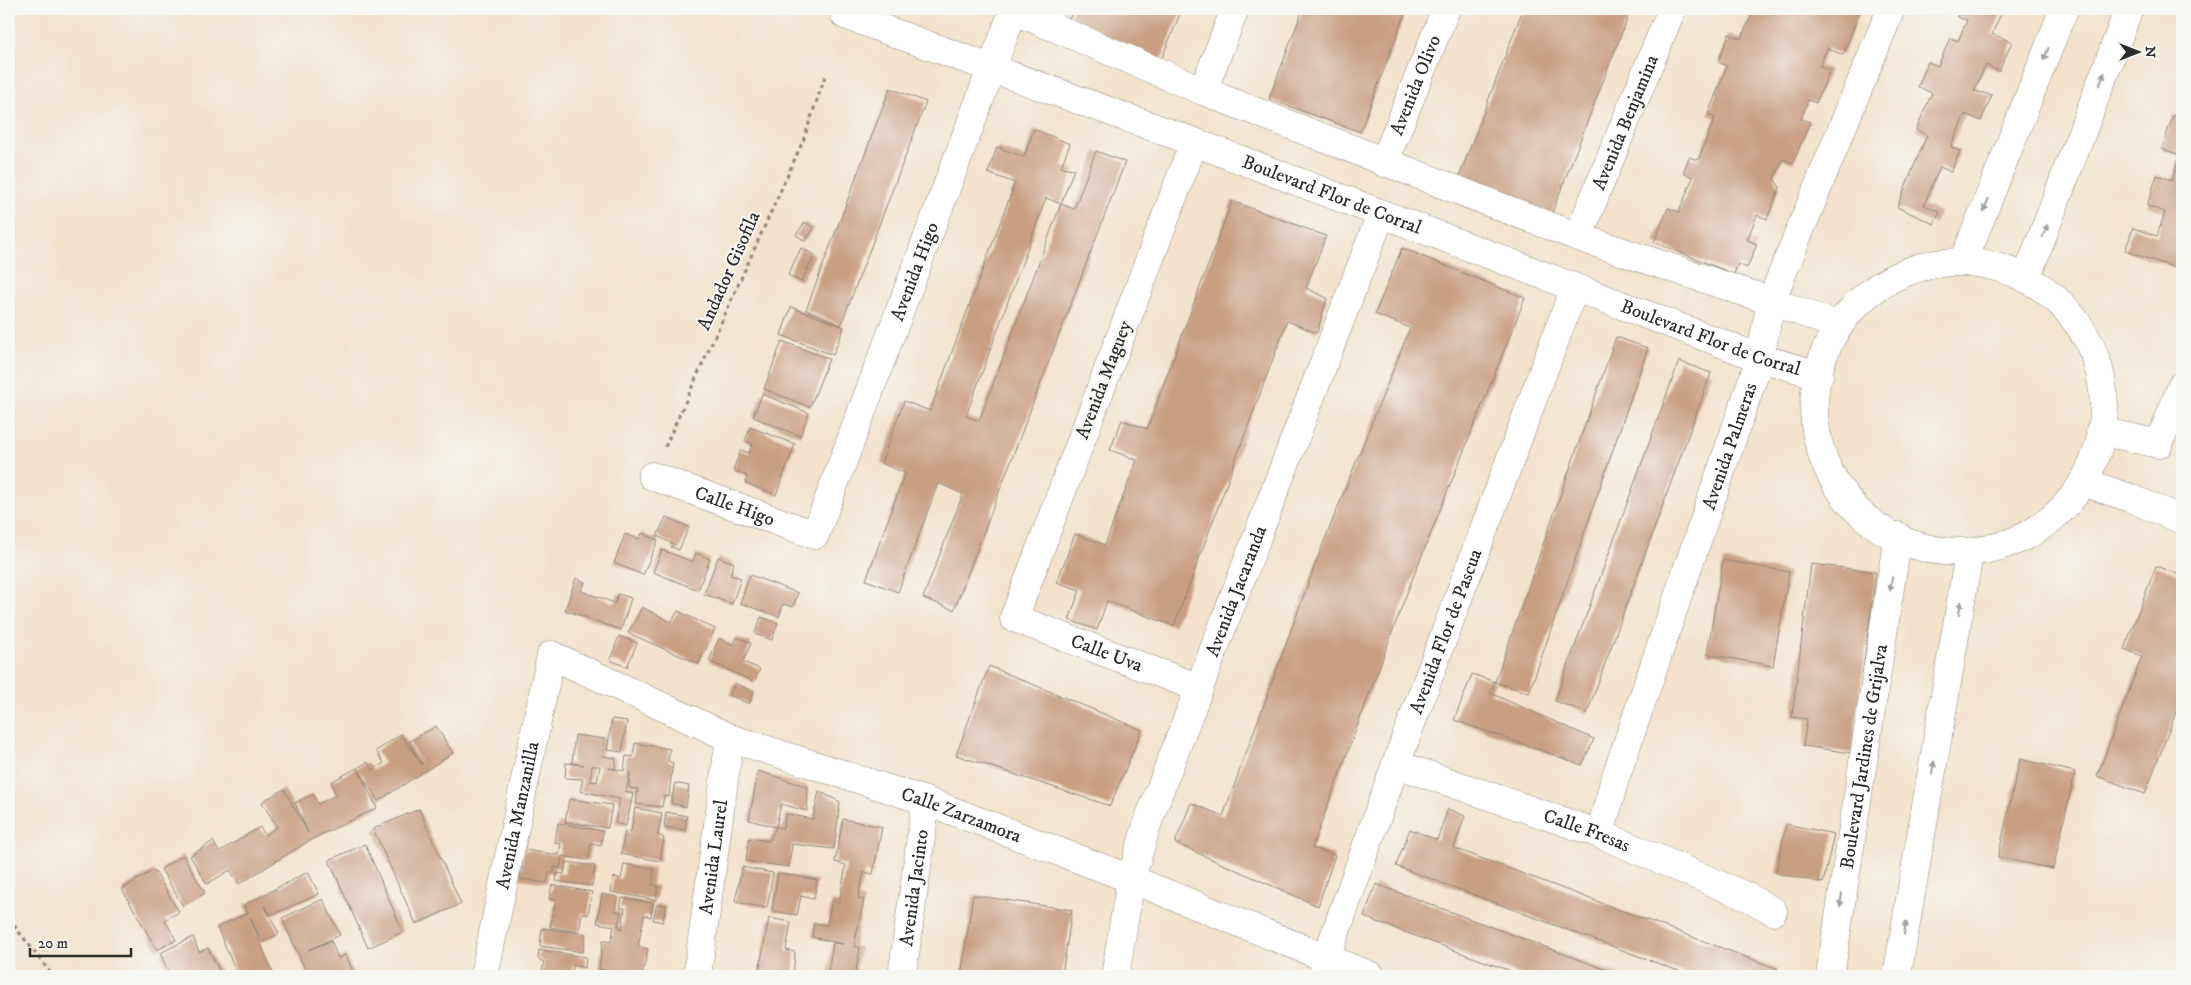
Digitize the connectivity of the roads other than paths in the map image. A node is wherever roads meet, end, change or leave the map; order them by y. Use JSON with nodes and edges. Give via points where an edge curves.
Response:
{"nodes":[{"id":1,"x":1013,"y":9,"type":"edge"},
{"id":2,"x":1235,"y":9,"type":"edge"},
{"id":3,"x":1446,"y":9,"type":"edge"},
{"id":4,"x":1672,"y":9,"type":"edge"},
{"id":5,"x":1891,"y":9,"type":"edge"},
{"id":6,"x":2064,"y":9,"type":"edge"},
{"id":7,"x":2129,"y":9,"type":"edge"},
{"id":8,"x":845,"y":15,"type":"dead end"},
{"id":9,"x":990,"y":70,"type":"junction"},
{"id":10,"x":1203,"y":92,"type":"junction"},
{"id":11,"x":1194,"y":142,"type":"junction"},
{"id":12,"x":1384,"y":162,"type":"junction"},
{"id":13,"x":1382,"y":214,"type":"junction"},
{"id":14,"x":1578,"y":237,"type":"junction"},
{"id":15,"x":1964,"y":260,"type":"junction"},
{"id":16,"x":2027,"y":276,"type":"junction"},
{"id":17,"x":1574,"y":289,"type":"junction"},
{"id":18,"x":1771,"y":301,"type":"junction"},
{"id":19,"x":1839,"y":326,"type":"junction"},
{"id":20,"x":1760,"y":358,"type":"junction"},
{"id":21,"x":1819,"y":375,"type":"junction"},
{"id":22,"x":2182,"y":385,"type":"edge"},
{"id":23,"x":2100,"y":431,"type":"junction"},
{"id":24,"x":652,"y":476,"type":"road end"},
{"id":25,"x":2083,"y":482,"type":"junction"},
{"id":26,"x":2182,"y":520,"type":"edge"},
{"id":27,"x":816,"y":536,"type":"joint"},
{"id":28,"x":1898,"y":536,"type":"junction"},
{"id":29,"x":1969,"y":554,"type":"junction"},
{"id":30,"x":1014,"y":618,"type":"joint"},
{"id":31,"x":550,"y":655,"type":"joint"},
{"id":32,"x":1199,"y":688,"type":"junction"},
{"id":33,"x":730,"y":738,"type":"junction"},
{"id":34,"x":1396,"y":764,"type":"junction"},
{"id":35,"x":926,"y":801,"type":"junction"},
{"id":36,"x":1600,"y":834,"type":"junction"},
{"id":37,"x":1130,"y":879,"type":"junction"},
{"id":38,"x":1773,"y":911,"type":"dead end"},
{"id":39,"x":1324,"y":968,"type":"edge"},
{"id":40,"x":484,"y":976,"type":"edge"},
{"id":41,"x":697,"y":976,"type":"edge"},
{"id":42,"x":902,"y":976,"type":"edge"},
{"id":43,"x":1115,"y":976,"type":"edge"},
{"id":44,"x":1370,"y":976,"type":"edge"},
{"id":45,"x":1830,"y":976,"type":"edge"},
{"id":46,"x":1897,"y":976,"type":"edge"}],
"edges":[{"from":1,"to":9,"type":"street","name":"Avenida Higo"},
{"from":1,"to":10,"type":"street"},
{"from":2,"to":10,"type":"street"},
{"from":3,"to":12,"type":"street","name":"Avenida Olivo"},
{"from":4,"to":14,"type":"street","name":"Avenida Benjamina"},
{"from":5,"to":18,"type":"street","name":"Avenida Palmeras"},
{"from":6,"to":15,"type":"street","one_way":true},
{"from":16,"to":7,"type":"street","one_way":true},
{"from":8,"to":9,"type":"street","name":"Boulevard Flor de Corral"},
{"from":9,"to":11,"type":"street","name":"Boulevard Flor de Corral"},
{"from":9,"to":27,"type":"street","name":"Avenida Higo"},
{"from":10,"to":12,"type":"street"},
{"from":11,"to":13,"type":"street","name":"Boulevard Flor de Corral"},
{"from":11,"to":30,"type":"street","name":"Avenida Maguey"},
{"from":12,"to":14,"type":"street"},
{"from":13,"to":17,"type":"street","name":"Boulevard Flor de Corral"},
{"from":13,"to":32,"type":"street","name":"Avenida Jacaranda"},
{"from":14,"to":18,"type":"street"},
{"from":15,"to":16,"type":"street"},
{"from":15,"to":19,"type":"street","via":[[1914,267],[1887,279],[1848,312]]},
{"from":16,"to":23,"type":"street","via":[[2055,296],[2088,336],[2106,403]]},
{"from":17,"to":20,"type":"street","name":"Boulevard Flor de Corral"},
{"from":17,"to":34,"type":"street","name":"Avenida Flor de Pascua"},
{"from":18,"to":19,"type":"street"},
{"from":18,"to":20,"type":"street","name":"Avenida Palmeras"},
{"from":19,"to":21,"type":"street","via":[[1824,353]]},
{"from":20,"to":21,"type":"street","name":"Boulevard Flor de Corral"},
{"from":20,"to":36,"type":"street","name":"Avenida Palmeras","via":[[1614,782]]},
{"from":21,"to":28,"type":"street","via":[[1813,403],[1818,443],[1839,489],[1856,511]]},
{"from":22,"to":23,"type":"street","via":[[2159,444]]},
{"from":23,"to":25,"type":"street","via":[[2094,464]]},
{"from":24,"to":27,"type":"street","name":"Calle Higo"},
{"from":25,"to":26,"type":"street"},
{"from":25,"to":29,"type":"street","via":[[2067,507],[2012,544]]},
{"from":28,"to":29,"type":"street","via":[[1919,548]]},
{"from":28,"to":45,"type":"street","name":"Boulevard Jardines de Grijalva","one_way":true},
{"from":46,"to":29,"type":"street","one_way":true},
{"from":30,"to":32,"type":"street","name":"Calle Uva"},
{"from":31,"to":33,"type":"street","name":"Calle Zarzamora"},
{"from":31,"to":40,"type":"street","name":"Avenida Manzanilla"},
{"from":32,"to":37,"type":"street","name":"Avenida Jacaranda","via":[[1148,821]]},
{"from":33,"to":35,"type":"street","name":"Calle Zarzamora"},
{"from":33,"to":41,"type":"street","name":"Avenida Laurel"},
{"from":34,"to":36,"type":"street","name":"Calle Fresas"},
{"from":34,"to":39,"type":"street","name":"Avenida Flor de Pascua"},
{"from":35,"to":37,"type":"street","name":"Calle Zarzamora"},
{"from":35,"to":42,"type":"street","name":"Avenida Jacinto"},
{"from":36,"to":38,"type":"street","name":"Calle Fresas","via":[[1750,898]]},
{"from":37,"to":39,"type":"street","name":"Calle Zarzamora"},
{"from":37,"to":43,"type":"street","name":"Avenida Jacaranda"},
{"from":39,"to":44,"type":"street","name":"Calle Zarzamora"}]}
